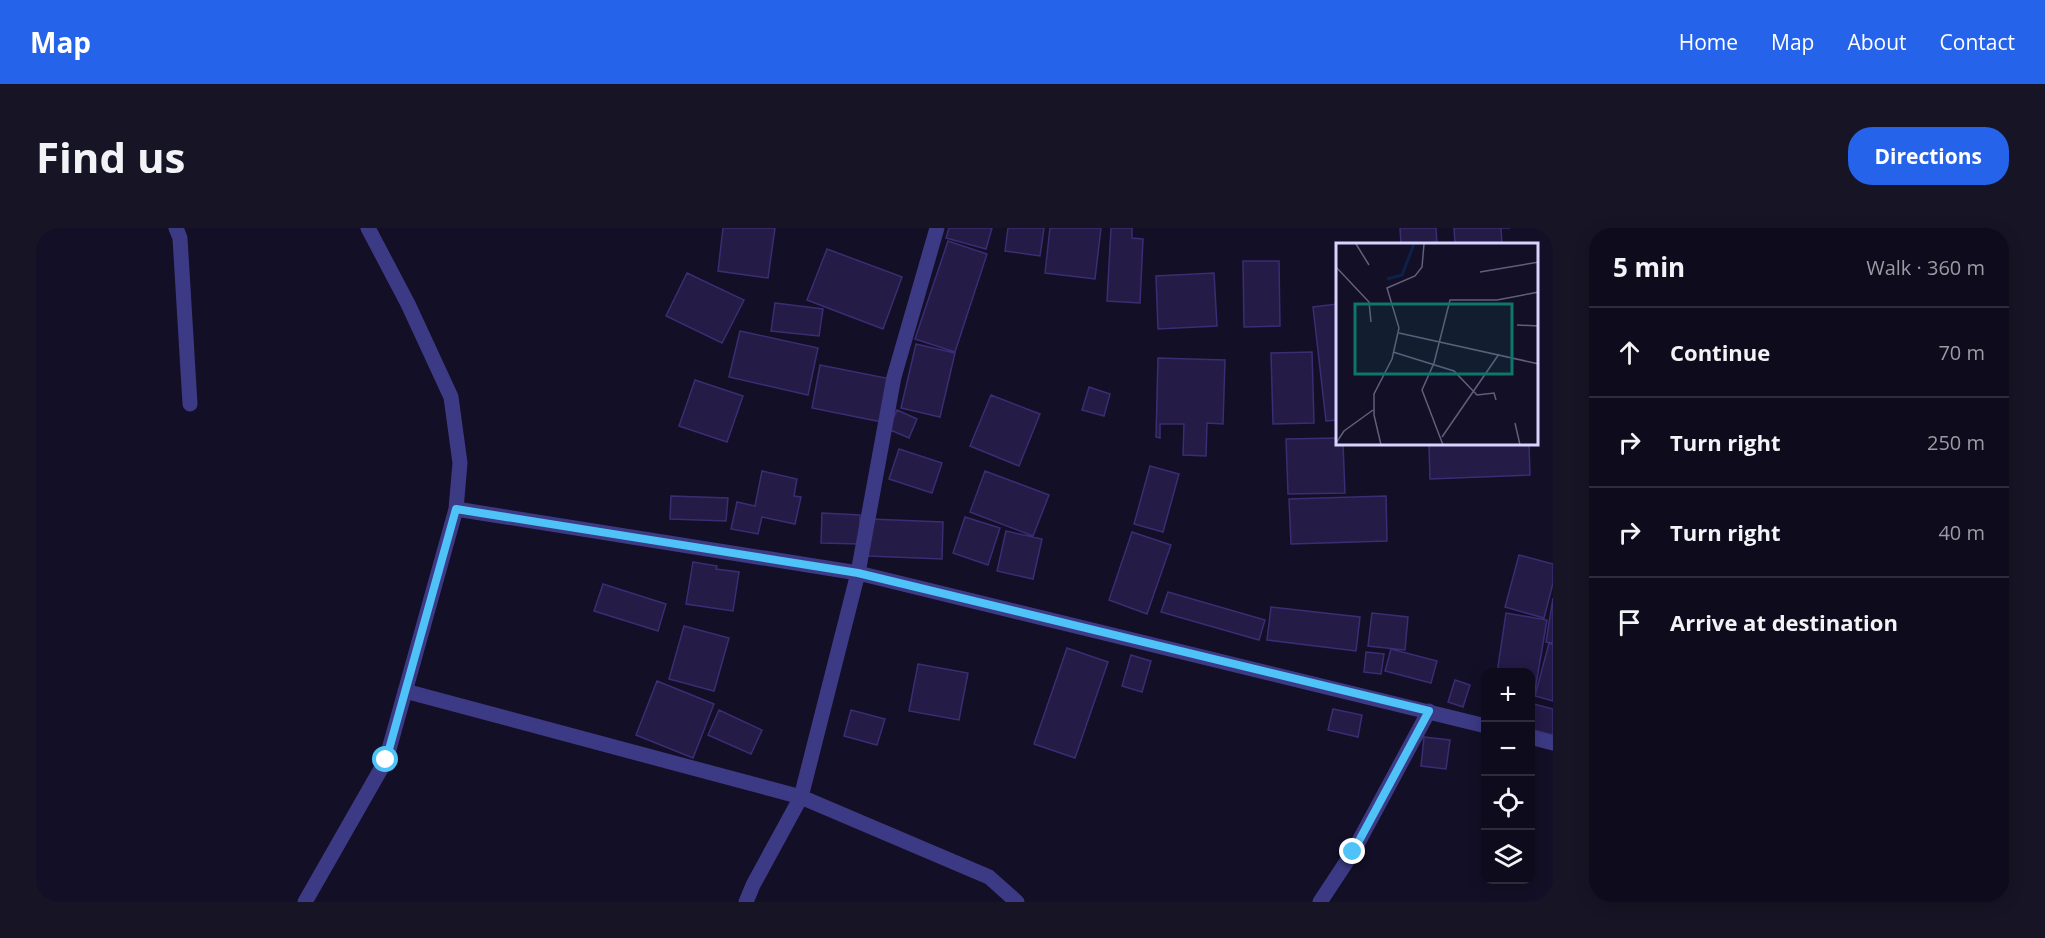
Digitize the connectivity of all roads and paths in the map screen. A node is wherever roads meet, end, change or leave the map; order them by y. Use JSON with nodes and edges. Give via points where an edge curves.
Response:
{"nodes":[{"id":1,"x":176,"y":228,"type":"edge"},
{"id":2,"x":368,"y":228,"type":"edge"},
{"id":3,"x":937,"y":228,"type":"edge"},
{"id":4,"x":190,"y":404,"type":"dead end"},
{"id":5,"x":456,"y":509,"type":"junction"},
{"id":6,"x":858,"y":573,"type":"junction"},
{"id":7,"x":405,"y":691,"type":"junction"},
{"id":8,"x":1429,"y":711,"type":"junction"},
{"id":9,"x":1481,"y":725,"type":"edge"},
{"id":10,"x":1535,"y":738,"type":"edge"},
{"id":11,"x":1553,"y":743,"type":"edge"},
{"id":12,"x":801,"y":797,"type":"junction"},
{"id":13,"x":305,"y":902,"type":"edge"},
{"id":14,"x":746,"y":902,"type":"edge"},
{"id":15,"x":1017,"y":902,"type":"edge"},
{"id":16,"x":1320,"y":902,"type":"edge"}],
"edges":[{"from":1,"to":4,"type":"street","via":[[180,238]]},
{"from":2,"to":5,"type":"street","via":[[451,397],[460,463]]},
{"from":3,"to":6,"type":"street","via":[[894,377]]},
{"from":5,"to":6,"type":"street"},
{"from":5,"to":7,"type":"street"},
{"from":6,"to":8,"type":"street"},
{"from":6,"to":12,"type":"street"},
{"from":7,"to":12,"type":"street"},
{"from":7,"to":13,"type":"street","via":[[386,760]]},
{"from":8,"to":9,"type":"street"},
{"from":8,"to":16,"type":"street","via":[[1353,852]]},
{"from":10,"to":11,"type":"street"},
{"from":12,"to":14,"type":"street"},
{"from":12,"to":15,"type":"street","via":[[989,877]]}]}
